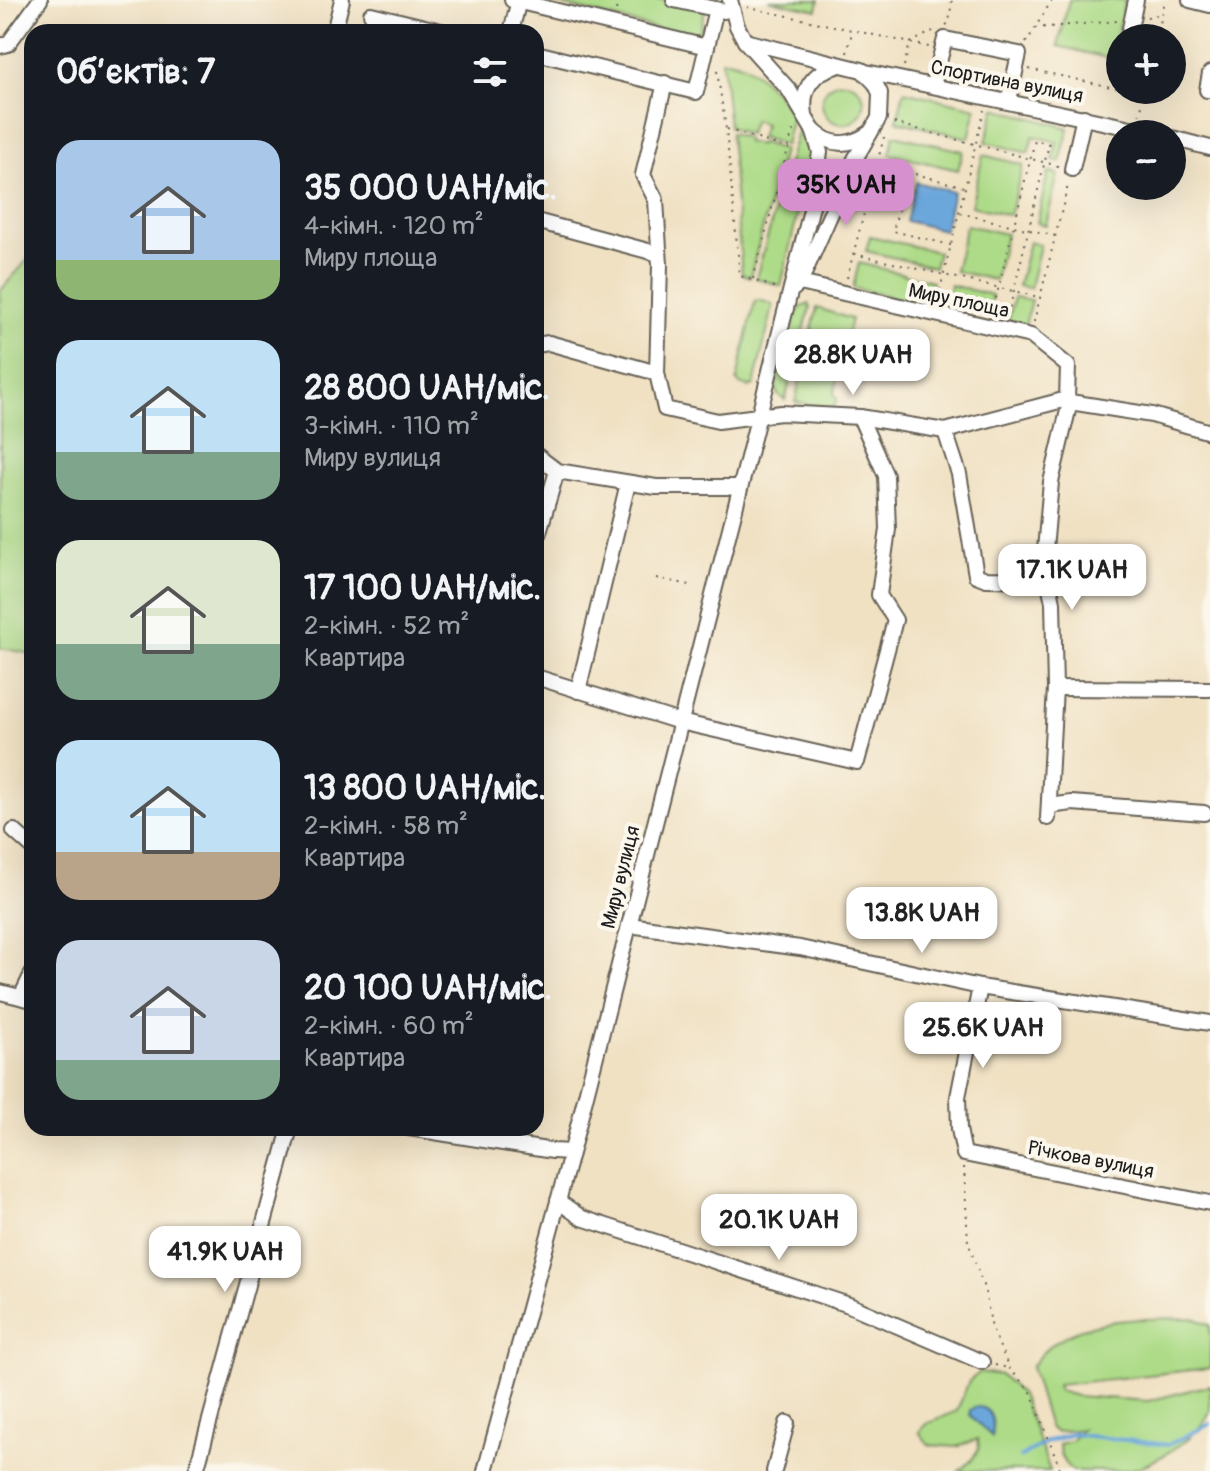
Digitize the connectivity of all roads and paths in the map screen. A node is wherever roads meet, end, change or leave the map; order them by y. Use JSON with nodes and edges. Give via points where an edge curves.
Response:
{"nodes":[{"id":1,"x":40,"y":0,"type":"edge"},
{"id":2,"x":342,"y":0,"type":"edge"},
{"id":3,"x":674,"y":0,"type":"edge"},
{"id":4,"x":758,"y":0,"type":"edge"},
{"id":5,"x":952,"y":0,"type":"edge"},
{"id":6,"x":1052,"y":0,"type":"edge"},
{"id":7,"x":1136,"y":0,"type":"edge"},
{"id":8,"x":1165,"y":0,"type":"edge"},
{"id":9,"x":1190,"y":0,"type":"edge"},
{"id":10,"x":517,"y":1,"type":"edge"},
{"id":11,"x":1210,"y":5,"type":"edge"},
{"id":12,"x":727,"y":6,"type":"edge"},
{"id":13,"x":756,"y":9,"type":"junction"},
{"id":14,"x":371,"y":14,"type":"dead end"},
{"id":15,"x":1162,"y":14,"type":"junction"},
{"id":16,"x":1131,"y":21,"type":"junction"},
{"id":17,"x":336,"y":24,"type":"edge"},
{"id":18,"x":412,"y":24,"type":"edge"},
{"id":19,"x":513,"y":24,"type":"edge"},
{"id":20,"x":1130,"y":24,"type":"edge"},
{"id":21,"x":1160,"y":24,"type":"edge"},
{"id":22,"x":1035,"y":28,"type":"junction"},
{"id":23,"x":853,"y":30,"type":"junction"},
{"id":24,"x":745,"y":41,"type":"junction"},
{"id":25,"x":910,"y":43,"type":"junction"},
{"id":26,"x":0,"y":46,"type":"edge"},
{"id":27,"x":943,"y":50,"type":"junction"},
{"id":28,"x":711,"y":53,"type":"junction"},
{"id":29,"x":544,"y":55,"type":"edge"},
{"id":30,"x":1018,"y":60,"type":"junction"},
{"id":31,"x":841,"y":66,"type":"junction"},
{"id":32,"x":862,"y":70,"type":"junction"},
{"id":33,"x":1210,"y":73,"type":"edge"},
{"id":34,"x":897,"y":80,"type":"junction"},
{"id":35,"x":665,"y":83,"type":"junction"},
{"id":36,"x":933,"y":85,"type":"junction"},
{"id":37,"x":1106,"y":85,"type":"edge"},
{"id":38,"x":1210,"y":90,"type":"edge"},
{"id":39,"x":988,"y":96,"type":"junction"},
{"id":40,"x":881,"y":100,"type":"junction"},
{"id":41,"x":1009,"y":100,"type":"junction"},
{"id":42,"x":802,"y":111,"type":"junction"},
{"id":43,"x":1084,"y":117,"type":"junction"},
{"id":44,"x":889,"y":122,"type":"dead end"},
{"id":45,"x":1106,"y":122,"type":"edge"},
{"id":46,"x":726,"y":129,"type":"junction"},
{"id":47,"x":813,"y":130,"type":"junction"},
{"id":48,"x":868,"y":134,"type":"junction"},
{"id":49,"x":885,"y":135,"type":"dead end"},
{"id":50,"x":1186,"y":142,"type":"edge"},
{"id":51,"x":976,"y":144,"type":"junction"},
{"id":52,"x":1210,"y":148,"type":"edge"},
{"id":53,"x":789,"y":149,"type":"junction"},
{"id":54,"x":1031,"y":158,"type":"junction"},
{"id":55,"x":1045,"y":162,"type":"junction"},
{"id":56,"x":1072,"y":169,"type":"junction"},
{"id":57,"x":965,"y":187,"type":"junction"},
{"id":58,"x":871,"y":188,"type":"junction"},
{"id":59,"x":902,"y":195,"type":"junction"},
{"id":60,"x":959,"y":212,"type":"junction"},
{"id":61,"x":544,"y":223,"type":"edge"},
{"id":62,"x":1014,"y":226,"type":"junction"},
{"id":63,"x":1029,"y":229,"type":"junction"},
{"id":64,"x":1055,"y":236,"type":"junction"},
{"id":65,"x":951,"y":245,"type":"junction"},
{"id":66,"x":853,"y":253,"type":"junction"},
{"id":67,"x":659,"y":254,"type":"junction"},
{"id":68,"x":943,"y":274,"type":"junction"},
{"id":69,"x":752,"y":281,"type":"junction"},
{"id":70,"x":998,"y":287,"type":"junction"},
{"id":71,"x":794,"y":288,"type":"junction"},
{"id":72,"x":1014,"y":291,"type":"junction"},
{"id":73,"x":842,"y":295,"type":"junction"},
{"id":74,"x":1040,"y":297,"type":"junction"},
{"id":75,"x":933,"y":315,"type":"junction"},
{"id":76,"x":988,"y":326,"type":"junction"},
{"id":77,"x":1005,"y":330,"type":"junction"},
{"id":78,"x":1031,"y":336,"type":"junction"},
{"id":79,"x":544,"y":344,"type":"edge"},
{"id":80,"x":657,"y":373,"type":"junction"},
{"id":81,"x":1068,"y":400,"type":"junction"},
{"id":82,"x":758,"y":415,"type":"junction"},
{"id":83,"x":860,"y":417,"type":"junction"},
{"id":84,"x":945,"y":431,"type":"junction"},
{"id":85,"x":1210,"y":432,"type":"edge"},
{"id":86,"x":544,"y":461,"type":"edge"},
{"id":87,"x":557,"y":471,"type":"junction"},
{"id":88,"x":628,"y":483,"type":"junction"},
{"id":89,"x":740,"y":487,"type":"junction"},
{"id":90,"x":544,"y":515,"type":"edge"},
{"id":91,"x":656,"y":578,"type":"dead end"},
{"id":92,"x":1048,"y":580,"type":"junction"},
{"id":93,"x":690,"y":585,"type":"dead end"},
{"id":94,"x":544,"y":680,"type":"edge"},
{"id":95,"x":1055,"y":688,"type":"junction"},
{"id":96,"x":1210,"y":689,"type":"edge"},
{"id":97,"x":578,"y":691,"type":"junction"},
{"id":98,"x":680,"y":722,"type":"junction"},
{"id":99,"x":1204,"y":813,"type":"dead end"},
{"id":100,"x":14,"y":831,"type":"dead end"},
{"id":101,"x":24,"y":840,"type":"edge"},
{"id":102,"x":629,"y":925,"type":"junction"},
{"id":103,"x":980,"y":987,"type":"junction"},
{"id":104,"x":0,"y":992,"type":"edge"},
{"id":105,"x":24,"y":997,"type":"edge"},
{"id":106,"x":1210,"y":1023,"type":"edge"},
{"id":107,"x":288,"y":1136,"type":"edge"},
{"id":108,"x":459,"y":1136,"type":"edge"},
{"id":109,"x":571,"y":1152,"type":"junction"},
{"id":110,"x":964,"y":1154,"type":"junction"},
{"id":111,"x":558,"y":1201,"type":"junction"},
{"id":112,"x":1210,"y":1203,"type":"edge"},
{"id":113,"x":982,"y":1362,"type":"dead end"},
{"id":114,"x":787,"y":1423,"type":"dead end"},
{"id":115,"x":196,"y":1471,"type":"edge"},
{"id":116,"x":485,"y":1471,"type":"edge"},
{"id":117,"x":774,"y":1471,"type":"edge"},
{"id":118,"x":1061,"y":1471,"type":"edge"}],
"edges":[{"from":1,"to":26,"type":"street","via":[[8,44]]},
{"from":2,"to":17,"type":"street"},
{"from":3,"to":12,"type":"street"},
{"from":4,"to":13,"type":"path"},
{"from":5,"to":25,"type":"path","via":[[949,23]]},
{"from":6,"to":22,"type":"path"},
{"from":7,"to":16,"type":"street"},
{"from":8,"to":15,"type":"path"},
{"from":9,"to":11,"type":"street"},
{"from":10,"to":19,"type":"street"},
{"from":10,"to":28,"type":"street"},
{"from":12,"to":13,"type":"path"},
{"from":12,"to":24,"type":"street"},
{"from":12,"to":28,"type":"street"},
{"from":13,"to":23,"type":"path"},
{"from":14,"to":18,"type":"street"},
{"from":15,"to":16,"type":"path"},
{"from":15,"to":21,"type":"path"},
{"from":16,"to":20,"type":"street"},
{"from":16,"to":22,"type":"path"},
{"from":22,"to":30,"type":"path"},
{"from":23,"to":25,"type":"path"},
{"from":23,"to":31,"type":"path"},
{"from":24,"to":31,"type":"street"},
{"from":24,"to":42,"type":"street"},
{"from":25,"to":27,"type":"path"},
{"from":25,"to":34,"type":"path"},
{"from":27,"to":30,"type":"street","via":[[945,39]]},
{"from":27,"to":36,"type":"street"},
{"from":28,"to":35,"type":"street","via":[[696,92]]},
{"from":28,"to":46,"type":"path"},
{"from":29,"to":35,"type":"street"},
{"from":30,"to":37,"type":"path"},
{"from":30,"to":41,"type":"street"},
{"from":31,"to":32,"type":"street"},
{"from":31,"to":42,"type":"street","via":[[819,73],[808,85]]},
{"from":32,"to":34,"type":"street","name":"Спортивна вулиця"},
{"from":32,"to":40,"type":"street","via":[[875,83]]},
{"from":33,"to":38,"type":"street"},
{"from":34,"to":36,"type":"street","name":"Спортивна вулиця"},
{"from":34,"to":40,"type":"street"},
{"from":35,"to":67,"type":"street","via":[[643,175],[656,200]]},
{"from":36,"to":39,"type":"street","name":"Спортивна вулиця"},
{"from":39,"to":41,"type":"street","name":"Спортивна вулиця"},
{"from":39,"to":51,"type":"path"},
{"from":40,"to":48,"type":"street","via":[[879,118]]},
{"from":41,"to":43,"type":"street","name":"Спортивна вулиця"},
{"from":42,"to":47,"type":"street"},
{"from":42,"to":53,"type":"path"},
{"from":43,"to":45,"type":"street","name":"Спортивна вулиця"},
{"from":43,"to":56,"type":"street"},
{"from":44,"to":51,"type":"path"},
{"from":46,"to":53,"type":"path"},
{"from":46,"to":69,"type":"path","via":[[740,276]]},
{"from":47,"to":48,"type":"street","via":[[837,143]]},
{"from":47,"to":71,"type":"street","via":[[820,152]]},
{"from":48,"to":71,"type":"street"},
{"from":49,"to":58,"type":"path"},
{"from":50,"to":52,"type":"street"},
{"from":51,"to":54,"type":"path"},
{"from":51,"to":57,"type":"path"},
{"from":53,"to":69,"type":"path"},
{"from":54,"to":55,"type":"path"},
{"from":54,"to":55,"type":"path","via":[[1035,140],[1049,144]]},
{"from":54,"to":62,"type":"path"},
{"from":55,"to":56,"type":"path"},
{"from":55,"to":63,"type":"path"},
{"from":56,"to":64,"type":"path","name":"Миру площа"},
{"from":57,"to":59,"type":"path","via":[[908,172]]},
{"from":57,"to":60,"type":"path"},
{"from":58,"to":59,"type":"path"},
{"from":58,"to":66,"type":"path"},
{"from":59,"to":65,"type":"path","via":[[893,231]]},
{"from":60,"to":62,"type":"path"},
{"from":60,"to":65,"type":"path"},
{"from":61,"to":67,"type":"street"},
{"from":62,"to":63,"type":"path"},
{"from":62,"to":70,"type":"path"},
{"from":63,"to":64,"type":"path"},
{"from":63,"to":72,"type":"path"},
{"from":64,"to":74,"type":"path","name":"Миру площа"},
{"from":65,"to":68,"type":"path"},
{"from":66,"to":68,"type":"path"},
{"from":66,"to":73,"type":"path"},
{"from":67,"to":80,"type":"street"},
{"from":68,"to":70,"type":"path"},
{"from":68,"to":75,"type":"path"},
{"from":69,"to":71,"type":"path"},
{"from":70,"to":72,"type":"path"},
{"from":70,"to":76,"type":"path"},
{"from":71,"to":73,"type":"street","name":"Миру площа"},
{"from":71,"to":82,"type":"street","name":"Миру вулиця"},
{"from":72,"to":74,"type":"path"},
{"from":72,"to":77,"type":"path"},
{"from":73,"to":75,"type":"street","name":"Миру площа"},
{"from":74,"to":78,"type":"path","name":"Миру площа"},
{"from":75,"to":76,"type":"street","name":"Миру площа"},
{"from":76,"to":77,"type":"street","name":"Миру площа"},
{"from":77,"to":78,"type":"street","name":"Миру площа"},
{"from":78,"to":81,"type":"street","via":[[1068,366]]},
{"from":79,"to":80,"type":"street"},
{"from":80,"to":82,"type":"street","via":[[665,409],[718,421]]},
{"from":81,"to":84,"type":"street"},
{"from":81,"to":85,"type":"street"},
{"from":81,"to":92,"type":"street","via":[[1051,482],[1044,561]]},
{"from":82,"to":83,"type":"street"},
{"from":82,"to":89,"type":"street","name":"Миру вулиця"},
{"from":83,"to":84,"type":"street"},
{"from":83,"to":98,"type":"street","via":[[886,476],[888,529],[879,595],[895,620],[857,762]]},
{"from":84,"to":92,"type":"street","via":[[959,474],[976,575]]},
{"from":86,"to":87,"type":"street"},
{"from":87,"to":88,"type":"street"},
{"from":87,"to":90,"type":"street"},
{"from":88,"to":89,"type":"street"},
{"from":88,"to":97,"type":"street"},
{"from":89,"to":98,"type":"street","name":"Миру вулиця"},
{"from":91,"to":93,"type":"path"},
{"from":92,"to":95,"type":"street"},
{"from":94,"to":97,"type":"street"},
{"from":95,"to":96,"type":"street"},
{"from":95,"to":99,"type":"street","via":[[1048,812],[1072,803]]},
{"from":97,"to":98,"type":"street"},
{"from":98,"to":102,"type":"street","name":"Миру вулиця"},
{"from":100,"to":101,"type":"street"},
{"from":102,"to":103,"type":"street","via":[[800,948]]},
{"from":102,"to":109,"type":"street","name":"Миру вулиця"},
{"from":103,"to":106,"type":"street"},
{"from":103,"to":110,"type":"street","via":[[958,1097]]},
{"from":104,"to":105,"type":"street"},
{"from":107,"to":115,"type":"street"},
{"from":108,"to":109,"type":"street"},
{"from":109,"to":111,"type":"street","name":"Миру вулиця"},
{"from":110,"to":112,"type":"street","name":"Річкова вулиця"},
{"from":110,"to":118,"type":"path","via":[[968,1242],[992,1329],[1009,1368],[1031,1392]]},
{"from":111,"to":113,"type":"street","via":[[582,1218],[849,1305]]},
{"from":111,"to":116,"type":"street","name":"Миру вулиця"},
{"from":114,"to":117,"type":"street"}]}
